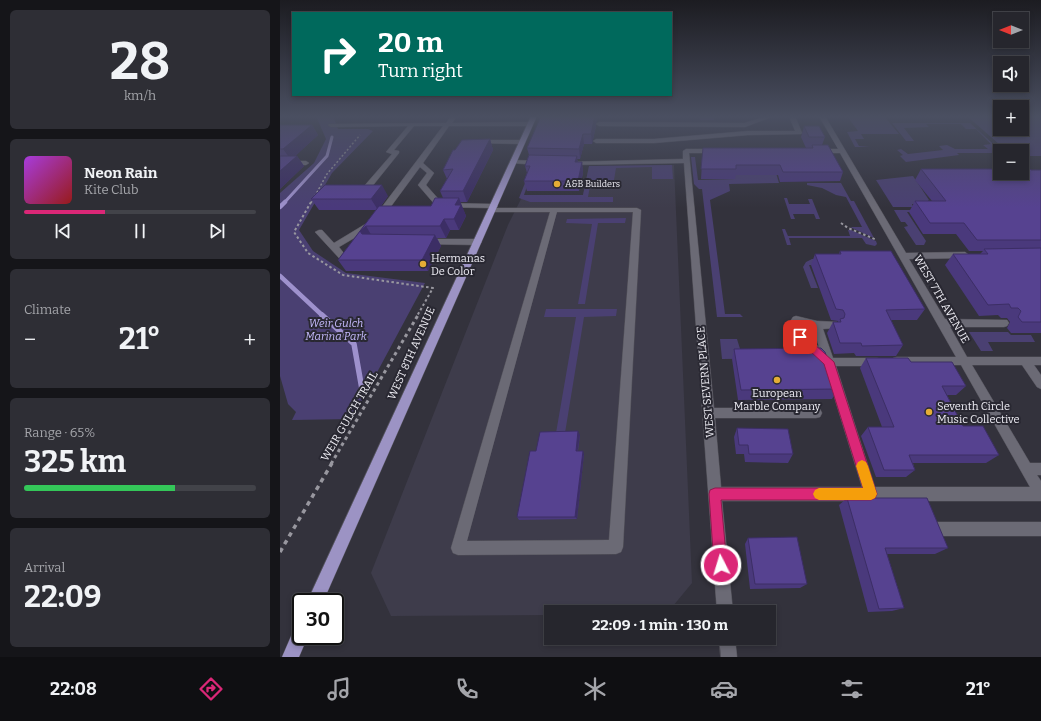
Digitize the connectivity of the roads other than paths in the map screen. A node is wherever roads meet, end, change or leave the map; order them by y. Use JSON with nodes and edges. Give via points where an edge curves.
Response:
{"nodes":[{"id":1,"x":393,"y":147,"type":"edge"},
{"id":2,"x":431,"y":147,"type":"edge"},
{"id":3,"x":520,"y":147,"type":"edge"},
{"id":4,"x":840,"y":147,"type":"edge"},
{"id":5,"x":724,"y":151,"type":"edge"},
{"id":6,"x":809,"y":151,"type":"edge"},
{"id":7,"x":842,"y":151,"type":"junction"},
{"id":8,"x":686,"y":156,"type":"junction"},
{"id":9,"x":513,"y":162,"type":"junction"},
{"id":10,"x":280,"y":163,"type":"edge"},
{"id":11,"x":306,"y":163,"type":"dead end"},
{"id":12,"x":419,"y":163,"type":"junction"},
{"id":13,"x":549,"y":163,"type":"edge"},
{"id":14,"x":561,"y":163,"type":"edge"},
{"id":15,"x":364,"y":192,"type":"edge"},
{"id":16,"x":493,"y":208,"type":"junction"},
{"id":17,"x":554,"y":210,"type":"junction"},
{"id":18,"x":319,"y":232,"type":"dead end"},
{"id":19,"x":419,"y":242,"type":"edge"},
{"id":20,"x":478,"y":242,"type":"junction"},
{"id":21,"x":333,"y":247,"type":"junction"},
{"id":22,"x":973,"y":255,"type":"edge"},
{"id":23,"x":342,"y":256,"type":"edge"},
{"id":24,"x":903,"y":256,"type":"junction"},
{"id":25,"x":942,"y":323,"type":"junction"},
{"id":26,"x":1004,"y":323,"type":"dead end"},
{"id":27,"x":817,"y":325,"type":"junction"},
{"id":28,"x":833,"y":325,"type":"edge"},
{"id":29,"x":964,"y":360,"type":"junction"},
{"id":30,"x":1025,"y":361,"type":"junction"},
{"id":31,"x":1041,"y":361,"type":"edge"},
{"id":32,"x":829,"y":362,"type":"junction"},
{"id":33,"x":1041,"y":384,"type":"edge"},
{"id":34,"x":708,"y":413,"type":"junction"},
{"id":35,"x":816,"y":413,"type":"dead end"},
{"id":36,"x":1026,"y":469,"type":"junction"},
{"id":37,"x":1041,"y":469,"type":"edge"},
{"id":38,"x":715,"y":494,"type":"junction"},
{"id":39,"x":871,"y":494,"type":"junction"},
{"id":40,"x":1041,"y":494,"type":"edge"},
{"id":41,"x":933,"y":529,"type":"edge"},
{"id":42,"x":1041,"y":529,"type":"edge"},
{"id":43,"x":319,"y":593,"type":"edge"},
{"id":44,"x":724,"y":605,"type":"edge"},
{"id":45,"x":296,"y":645,"type":"edge"},
{"id":46,"x":727,"y":645,"type":"edge"},
{"id":47,"x":290,"y":657,"type":"edge"},
{"id":48,"x":728,"y":657,"type":"edge"}],
"edges":[{"from":1,"to":15,"type":"street","via":[[388,152],[397,152]]},
{"from":2,"to":12,"type":"street"},
{"from":3,"to":9,"type":"main road","name":"WEST 8TH AVENUE"},
{"from":4,"to":7,"type":"street","name":"WEST 7TH AVENUE"},
{"from":5,"to":8,"type":"street"},
{"from":6,"to":7,"type":"street"},
{"from":7,"to":24,"type":"street","name":"WEST 7TH AVENUE"},
{"from":8,"to":14,"type":"street"},
{"from":8,"to":34,"type":"street","name":"WEST SEVERN PLACE"},
{"from":9,"to":13,"type":"street"},
{"from":9,"to":16,"type":"main road","name":"WEST 8TH AVENUE"},
{"from":10,"to":11,"type":"street"},
{"from":12,"to":16,"type":"street","via":[[431,172],[422,185],[440,205]]},
{"from":12,"to":21,"type":"street","via":[[375,222]]},
{"from":16,"to":17,"type":"street"},
{"from":16,"to":20,"type":"main road","name":"WEST 8TH AVENUE"},
{"from":17,"to":17,"type":"street","via":[[515,348],[458,548],[616,547],[637,210]]},
{"from":18,"to":21,"type":"street"},
{"from":19,"to":20,"type":"street"},
{"from":20,"to":43,"type":"main road","name":"WEST 8TH AVENUE"},
{"from":21,"to":23,"type":"street"},
{"from":22,"to":24,"type":"street"},
{"from":24,"to":25,"type":"street","name":"WEST 7TH AVENUE"},
{"from":25,"to":26,"type":"street"},
{"from":25,"to":29,"type":"street","name":"WEST 7TH AVENUE"},
{"from":27,"to":28,"type":"street"},
{"from":27,"to":32,"type":"street"},
{"from":27,"to":32,"type":"street","via":[[794,324]]},
{"from":29,"to":30,"type":"street"},
{"from":29,"to":32,"type":"street"},
{"from":29,"to":36,"type":"street","name":"WEST 7TH AVENUE"},
{"from":30,"to":31,"type":"street"},
{"from":30,"to":33,"type":"street"},
{"from":32,"to":39,"type":"street"},
{"from":34,"to":35,"type":"street"},
{"from":34,"to":38,"type":"street","name":"WEST SEVERN PLACE"},
{"from":36,"to":37,"type":"street"},
{"from":36,"to":40,"type":"street","name":"WEST 7TH AVENUE"},
{"from":38,"to":39,"type":"street"},
{"from":38,"to":44,"type":"street","name":"WEST SEVERN PLACE"},
{"from":39,"to":40,"type":"street"},
{"from":41,"to":42,"type":"street"},
{"from":45,"to":47,"type":"main road"},
{"from":46,"to":48,"type":"street"}]}
